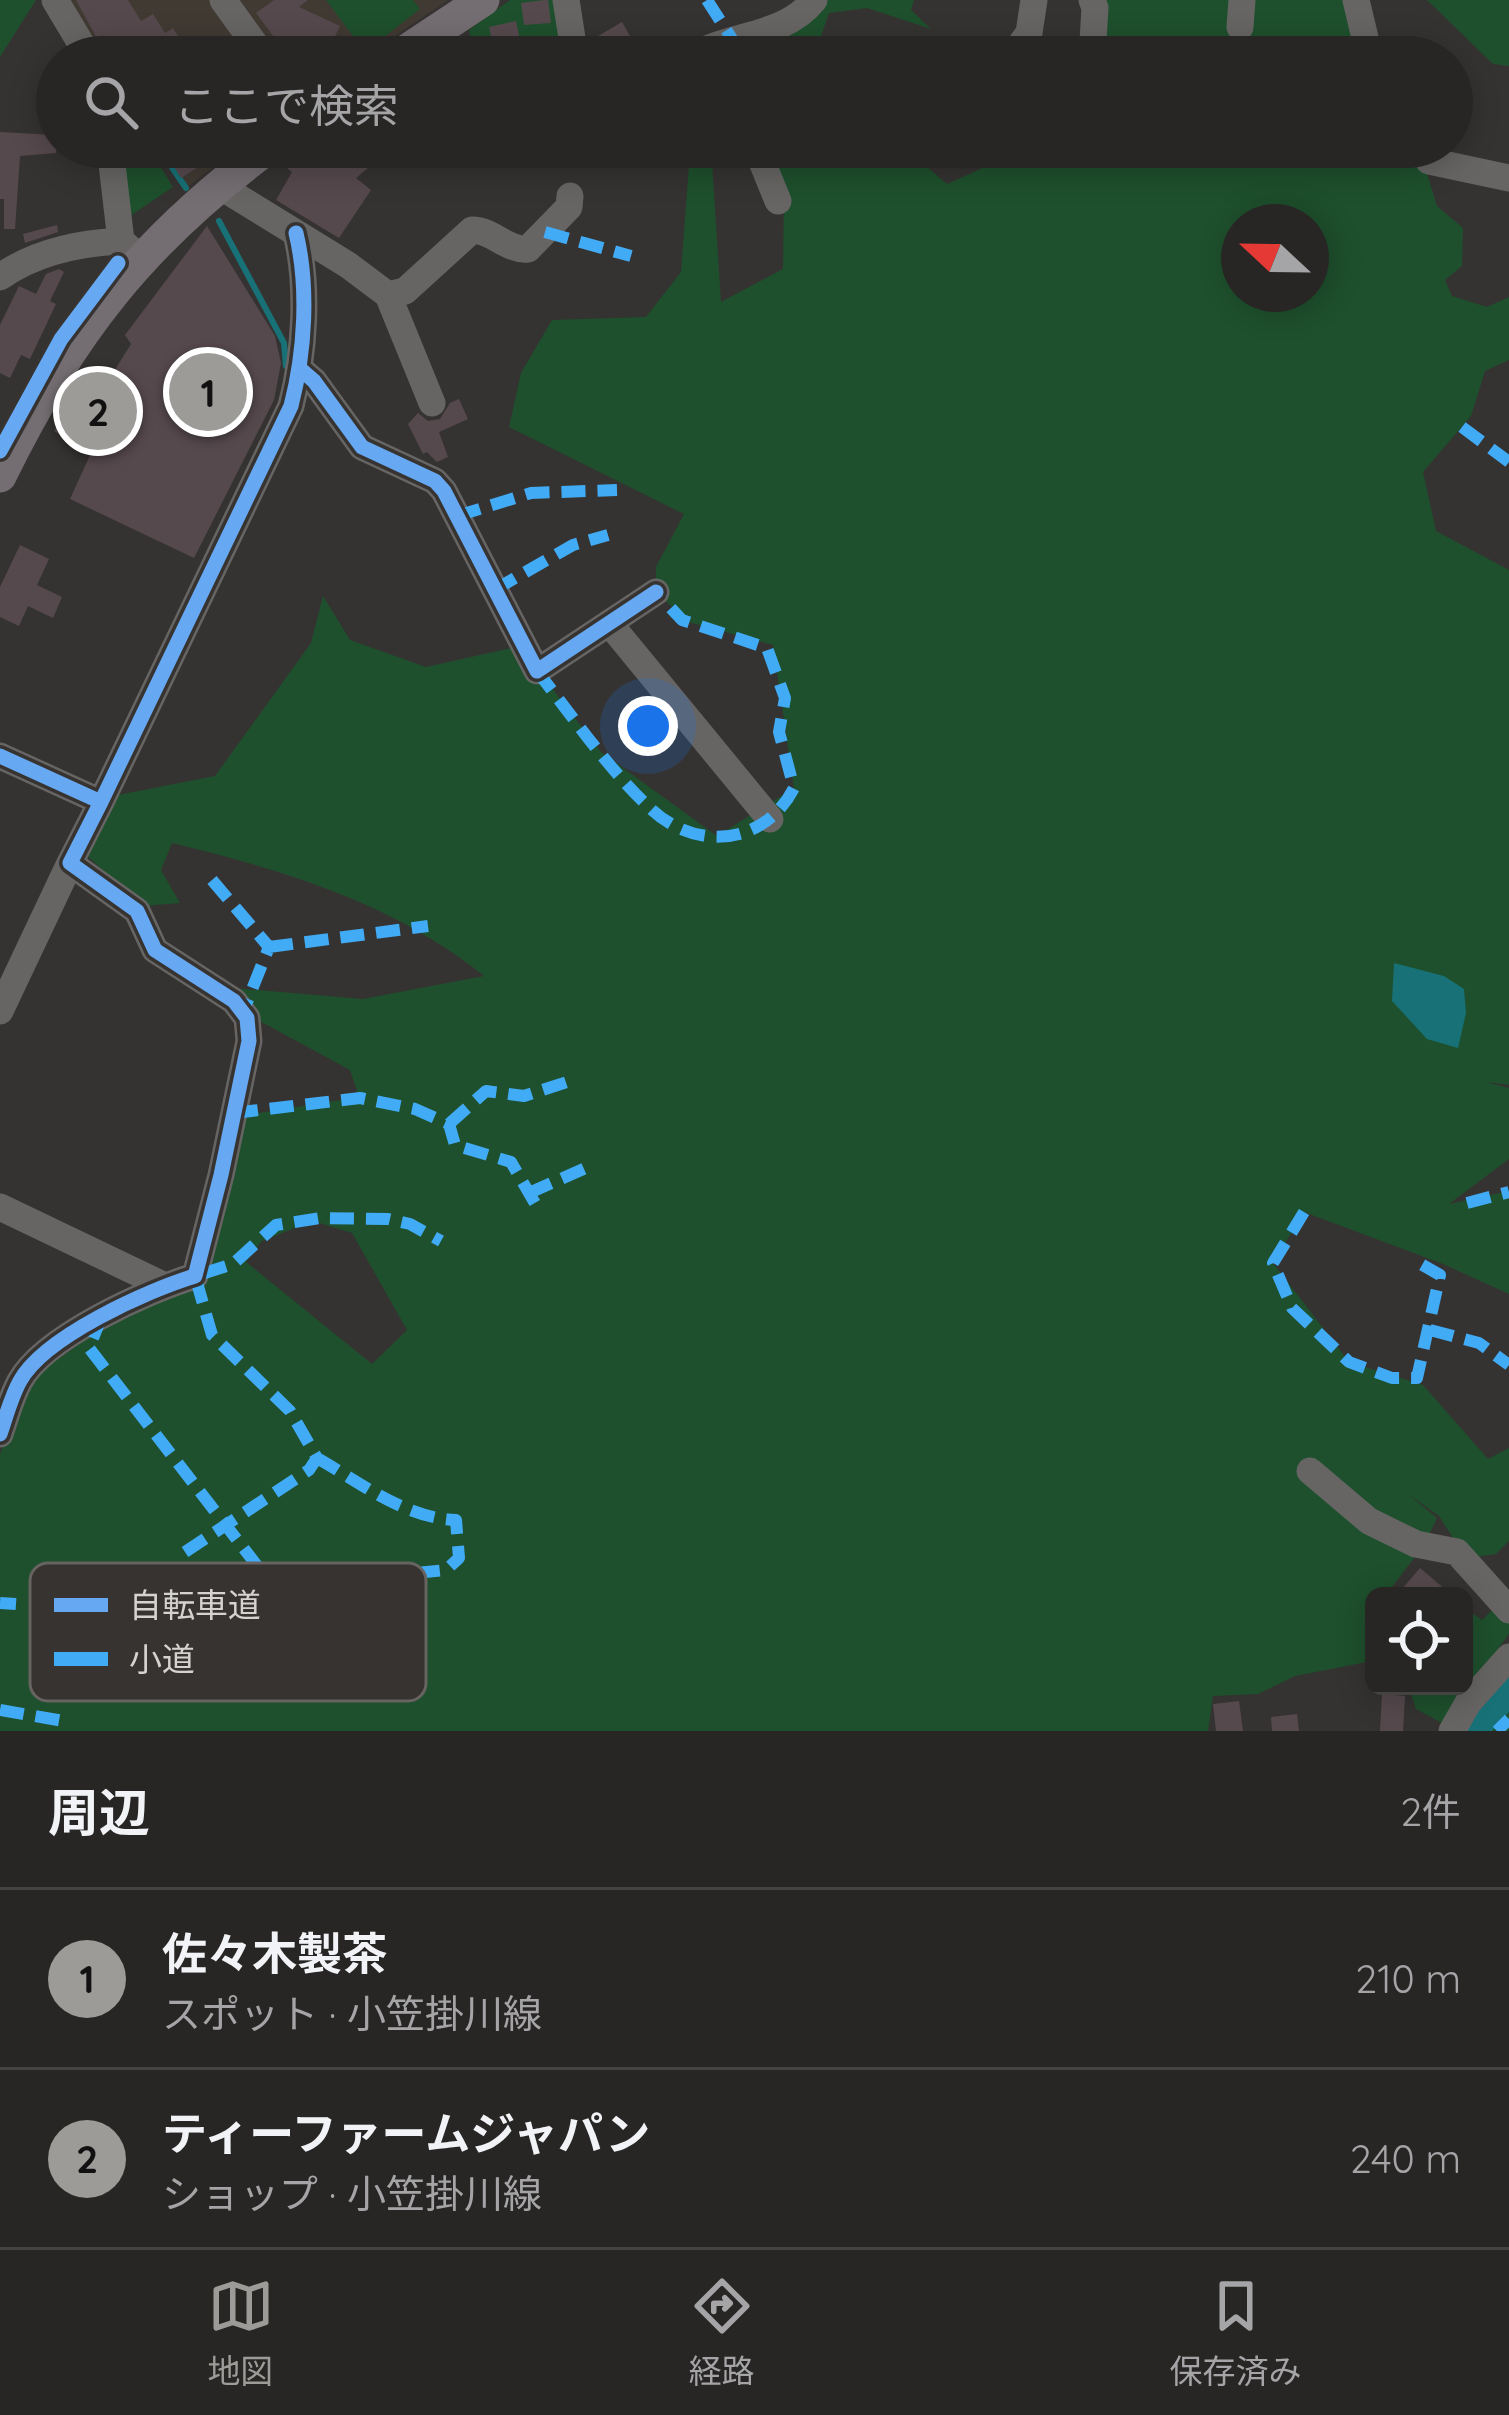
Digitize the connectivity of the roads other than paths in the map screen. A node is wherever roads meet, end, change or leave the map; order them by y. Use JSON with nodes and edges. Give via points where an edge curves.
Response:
{"nodes":[{"id":1,"x":55,"y":0,"type":"edge"},
{"id":2,"x":223,"y":0,"type":"edge"},
{"id":3,"x":483,"y":0,"type":"edge"},
{"id":4,"x":566,"y":0,"type":"edge"},
{"id":5,"x":814,"y":0,"type":"edge"},
{"id":6,"x":1034,"y":0,"type":"edge"},
{"id":7,"x":1092,"y":0,"type":"edge"},
{"id":8,"x":1356,"y":0,"type":"edge"},
{"id":9,"x":76,"y":36,"type":"edge"},
{"id":10,"x":249,"y":36,"type":"edge"},
{"id":11,"x":429,"y":36,"type":"edge"},
{"id":12,"x":571,"y":36,"type":"edge"},
{"id":13,"x":742,"y":36,"type":"edge"},
{"id":14,"x":1027,"y":36,"type":"edge"},
{"id":15,"x":1093,"y":36,"type":"edge"},
{"id":16,"x":1365,"y":36,"type":"edge"},
{"id":17,"x":114,"y":168,"type":"edge"},
{"id":18,"x":241,"y":168,"type":"edge"},
{"id":19,"x":765,"y":168,"type":"edge"},
{"id":20,"x":1465,"y":168,"type":"edge"},
{"id":21,"x":1509,"y":178,"type":"edge"},
{"id":22,"x":218,"y":185,"type":"junction"},
{"id":23,"x":570,"y":196,"type":"dead end"},
{"id":24,"x":778,"y":201,"type":"dead end"},
{"id":25,"x":296,"y":233,"type":"junction"},
{"id":26,"x":131,"y":249,"type":"junction"},
{"id":27,"x":0,"y":277,"type":"edge"},
{"id":28,"x":388,"y":295,"type":"junction"},
{"id":29,"x":299,"y":368,"type":"junction"},
{"id":30,"x":431,"y":404,"type":"dead end"},
{"id":31,"x":0,"y":476,"type":"edge"},
{"id":32,"x":656,"y":592,"type":"dead end"},
{"id":33,"x":610,"y":623,"type":"junction"},
{"id":34,"x":0,"y":756,"type":"edge"},
{"id":35,"x":101,"y":802,"type":"junction"},
{"id":36,"x":770,"y":819,"type":"dead end"},
{"id":37,"x":70,"y":863,"type":"junction"},
{"id":38,"x":0,"y":1011,"type":"edge"},
{"id":39,"x":0,"y":1207,"type":"edge"},
{"id":40,"x":164,"y":1285,"type":"junction"},
{"id":41,"x":0,"y":1434,"type":"edge"},
{"id":42,"x":1310,"y":1471,"type":"dead end"},
{"id":43,"x":1509,"y":1610,"type":"edge"},
{"id":44,"x":1509,"y":1658,"type":"edge"},
{"id":45,"x":1452,"y":1731,"type":"edge"}],
"edges":[{"from":1,"to":9,"type":"street"},
{"from":2,"to":10,"type":"street"},
{"from":3,"to":11,"type":"main road"},
{"from":4,"to":12,"type":"street"},
{"from":5,"to":13,"type":"street","via":[[791,22]]},
{"from":6,"to":14,"type":"street"},
{"from":7,"to":15,"type":"street"},
{"from":8,"to":16,"type":"street"},
{"from":17,"to":26,"type":"street"},
{"from":18,"to":22,"type":"main road"},
{"from":19,"to":24,"type":"street"},
{"from":20,"to":21,"type":"street"},
{"from":22,"to":25,"type":"street"},
{"from":22,"to":26,"type":"main road"},
{"from":23,"to":28,"type":"street","via":[[569,208],[528,249],[472,230],[405,291]]},
{"from":25,"to":28,"type":"street"},
{"from":25,"to":29,"type":"street","via":[[304,268]]},
{"from":26,"to":27,"type":"street","via":[[74,247]]},
{"from":26,"to":31,"type":"main road"},
{"from":28,"to":30,"type":"street"},
{"from":29,"to":33,"type":"street","via":[[362,447],[444,491],[537,671]]},
{"from":29,"to":35,"type":"street","via":[[291,406]]},
{"from":32,"to":33,"type":"street"},
{"from":33,"to":36,"type":"street"},
{"from":34,"to":35,"type":"street"},
{"from":35,"to":37,"type":"street"},
{"from":37,"to":38,"type":"street"},
{"from":37,"to":40,"type":"street","via":[[136,911],[155,950],[247,1018],[249,1041],[195,1276]]},
{"from":39,"to":40,"type":"street"},
{"from":40,"to":41,"type":"street","via":[[46,1353],[21,1378]]},
{"from":42,"to":43,"type":"street","via":[[1370,1521],[1416,1544],[1457,1552]]},
{"from":44,"to":45,"type":"street"}]}
